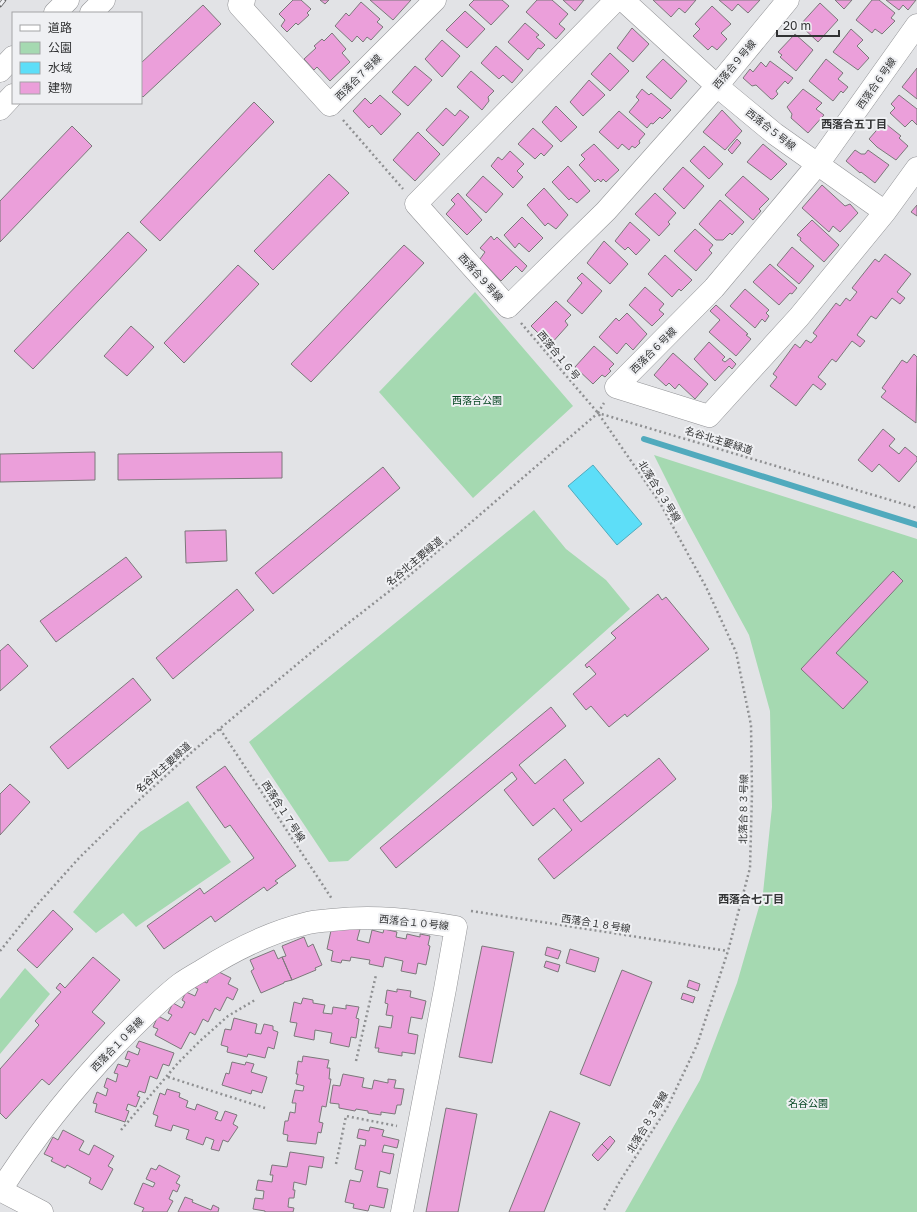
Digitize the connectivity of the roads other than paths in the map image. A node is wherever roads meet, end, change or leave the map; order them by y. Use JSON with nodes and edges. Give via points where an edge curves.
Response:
{"nodes":[{"id":1,"x":68,"y":0,"type":"edge"},
{"id":2,"x":104,"y":0,"type":"edge"},
{"id":3,"x":244,"y":0,"type":"edge"},
{"id":4,"x":435,"y":0,"type":"edge"},
{"id":5,"x":616,"y":0,"type":"edge"},
{"id":6,"x":624,"y":0,"type":"edge"},
{"id":7,"x":788,"y":0,"type":"edge"},
{"id":8,"x":56,"y":12,"type":"edge"},
{"id":9,"x":92,"y":12,"type":"edge"},
{"id":10,"x":917,"y":25,"type":"edge"},
{"id":11,"x":12,"y":58,"type":"edge"},
{"id":12,"x":0,"y":71,"type":"edge"},
{"id":13,"x":716,"y":86,"type":"junction"},
{"id":14,"x":12,"y":96,"type":"edge"},
{"id":15,"x":0,"y":110,"type":"edge"},
{"id":16,"x":818,"y":164,"type":"junction"},
{"id":17,"x":917,"y":168,"type":"edge"},
{"id":18,"x":885,"y":212,"type":"junction"},
{"id":19,"x":0,"y":1190,"type":"edge"},
{"id":20,"x":42,"y":1212,"type":"edge"},
{"id":21,"x":402,"y":1212,"type":"edge"}],
"edges":[{"from":1,"to":8,"type":"street"},
{"from":2,"to":9,"type":"street"},
{"from":3,"to":4,"type":"street","name":"西落合７号線","via":[[239,4],[330,105]]},
{"from":5,"to":13,"type":"street","name":"西落合９号線","via":[[416,204],[508,307],[606,211]]},
{"from":6,"to":13,"type":"street","name":"西落合５号線"},
{"from":7,"to":13,"type":"street","name":"西落合９号線"},
{"from":10,"to":16,"type":"street","name":"西落合６号線"},
{"from":11,"to":12,"type":"street"},
{"from":13,"to":16,"type":"street","name":"西落合５号線","via":[[775,134]]},
{"from":14,"to":15,"type":"street"},
{"from":16,"to":18,"type":"street","name":"西落合５号線"},
{"from":16,"to":18,"type":"street","name":"西落合６号線","via":[[714,288],[616,387],[709,416],[800,318]]},
{"from":17,"to":18,"type":"street"},
{"from":19,"to":20,"type":"street"},
{"from":19,"to":21,"type":"street","name":"西落合１０号線","via":[[59,1108],[140,1019],[181,983],[232,952],[267,936],[309,923],[349,918],[387,918],[456,927]]}]}
